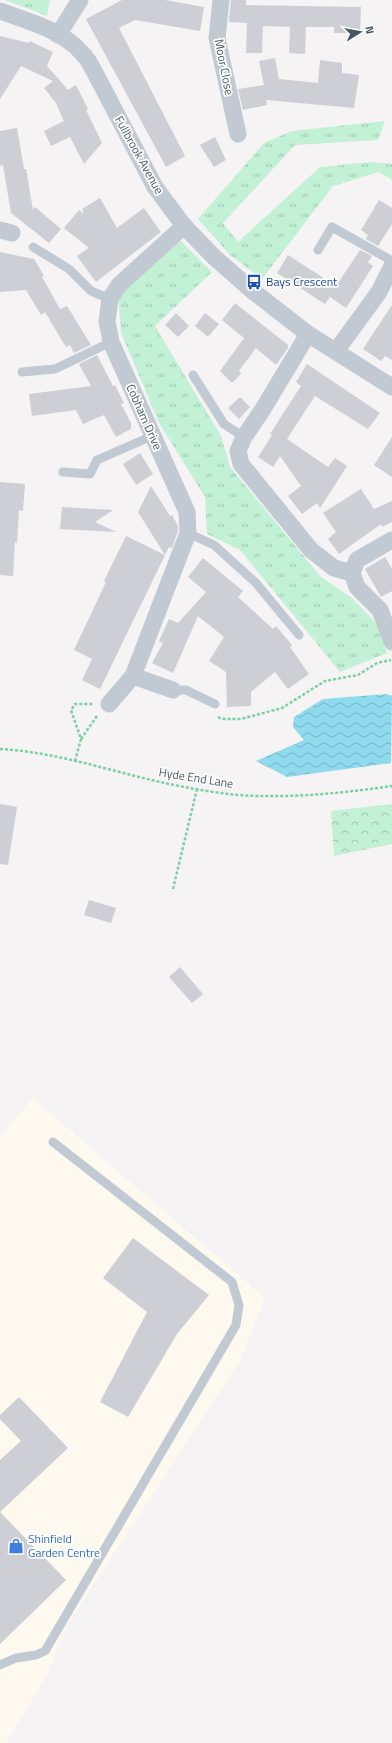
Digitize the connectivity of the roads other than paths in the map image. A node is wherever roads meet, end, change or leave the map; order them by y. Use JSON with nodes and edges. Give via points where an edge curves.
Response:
{"nodes":[{"id":1,"x":80,"y":0,"type":"edge"},
{"id":2,"x":221,"y":0,"type":"edge"},
{"id":3,"x":0,"y":11,"type":"edge"},
{"id":4,"x":58,"y":35,"type":"junction"},
{"id":5,"x":238,"y":134,"type":"dead end"},
{"id":6,"x":184,"y":226,"type":"junction"},
{"id":7,"x":33,"y":247,"type":"dead end"},
{"id":8,"x":318,"y":250,"type":"dead end"},
{"id":9,"x":392,"y":261,"type":"edge"},
{"id":10,"x":390,"y":276,"type":"edge"},
{"id":11,"x":110,"y":299,"type":"junction"},
{"id":12,"x":308,"y":334,"type":"junction"},
{"id":13,"x":111,"y":342,"type":"junction"},
{"id":14,"x":336,"y":351,"type":"junction"},
{"id":15,"x":22,"y":372,"type":"dead end"},
{"id":16,"x":193,"y":375,"type":"dead end"},
{"id":17,"x":392,"y":387,"type":"edge"},
{"id":18,"x":152,"y":436,"type":"junction"},
{"id":19,"x":244,"y":436,"type":"junction"},
{"id":20,"x":63,"y":472,"type":"dead end"},
{"id":21,"x":188,"y":533,"type":"junction"},
{"id":22,"x":392,"y":540,"type":"edge"},
{"id":23,"x":352,"y":573,"type":"junction"},
{"id":24,"x":299,"y":635,"type":"dead end"},
{"id":25,"x":392,"y":642,"type":"edge"},
{"id":26,"x":133,"y":676,"type":"junction"},
{"id":27,"x":173,"y":690,"type":"joint"},
{"id":28,"x":215,"y":704,"type":"dead end"},
{"id":29,"x":104,"y":709,"type":"road end"},
{"id":30,"x":53,"y":1142,"type":"dead end"},
{"id":31,"x":0,"y":1665,"type":"edge"}],
"edges":[{"from":1,"to":4,"type":"street"},
{"from":2,"to":5,"type":"street","name":"Moor Close","via":[[217,38]]},
{"from":3,"to":4,"type":"street","name":"Fullbrook Avenue"},
{"from":4,"to":6,"type":"street","name":"Fullbrook Avenue","via":[[83,53],[155,188]]},
{"from":6,"to":11,"type":"street","name":"Cobham Drive","via":[[119,285]]},
{"from":6,"to":12,"type":"street","name":"Fullbrook Avenue","via":[[254,292]]},
{"from":7,"to":11,"type":"lane","via":[[68,269],[91,291]]},
{"from":8,"to":9,"type":"lane","via":[[332,227]]},
{"from":10,"to":14,"type":"street"},
{"from":11,"to":13,"type":"street","name":"Cobham Drive","via":[[107,321]]},
{"from":12,"to":14,"type":"street","name":"Fullbrook Avenue"},
{"from":12,"to":19,"type":"street"},
{"from":13,"to":15,"type":"lane","via":[[55,369]]},
{"from":13,"to":18,"type":"street","name":"Cobham Drive"},
{"from":14,"to":17,"type":"street","name":"Fullbrook Avenue"},
{"from":16,"to":19,"type":"lane","via":[[224,424]]},
{"from":18,"to":20,"type":"lane","via":[[97,460],[90,474]]},
{"from":18,"to":21,"type":"street","name":"Cobham Drive","via":[[187,512]]},
{"from":19,"to":23,"type":"street","via":[[238,451],[241,464],[311,550],[334,568]]},
{"from":21,"to":24,"type":"lane","via":[[214,545],[256,583]]},
{"from":21,"to":26,"type":"street","name":"Cobham Drive"},
{"from":22,"to":23,"type":"street","via":[[357,560]]},
{"from":23,"to":25,"type":"street","via":[[357,587],[380,610]]},
{"from":26,"to":27,"type":"street"},
{"from":26,"to":29,"type":"street","name":"Cobham Drive"},
{"from":27,"to":28,"type":"lane","via":[[186,690]]},
{"from":30,"to":31,"type":"lane","via":[[232,1282],[239,1305],[236,1325],[44,1651]]}]}
